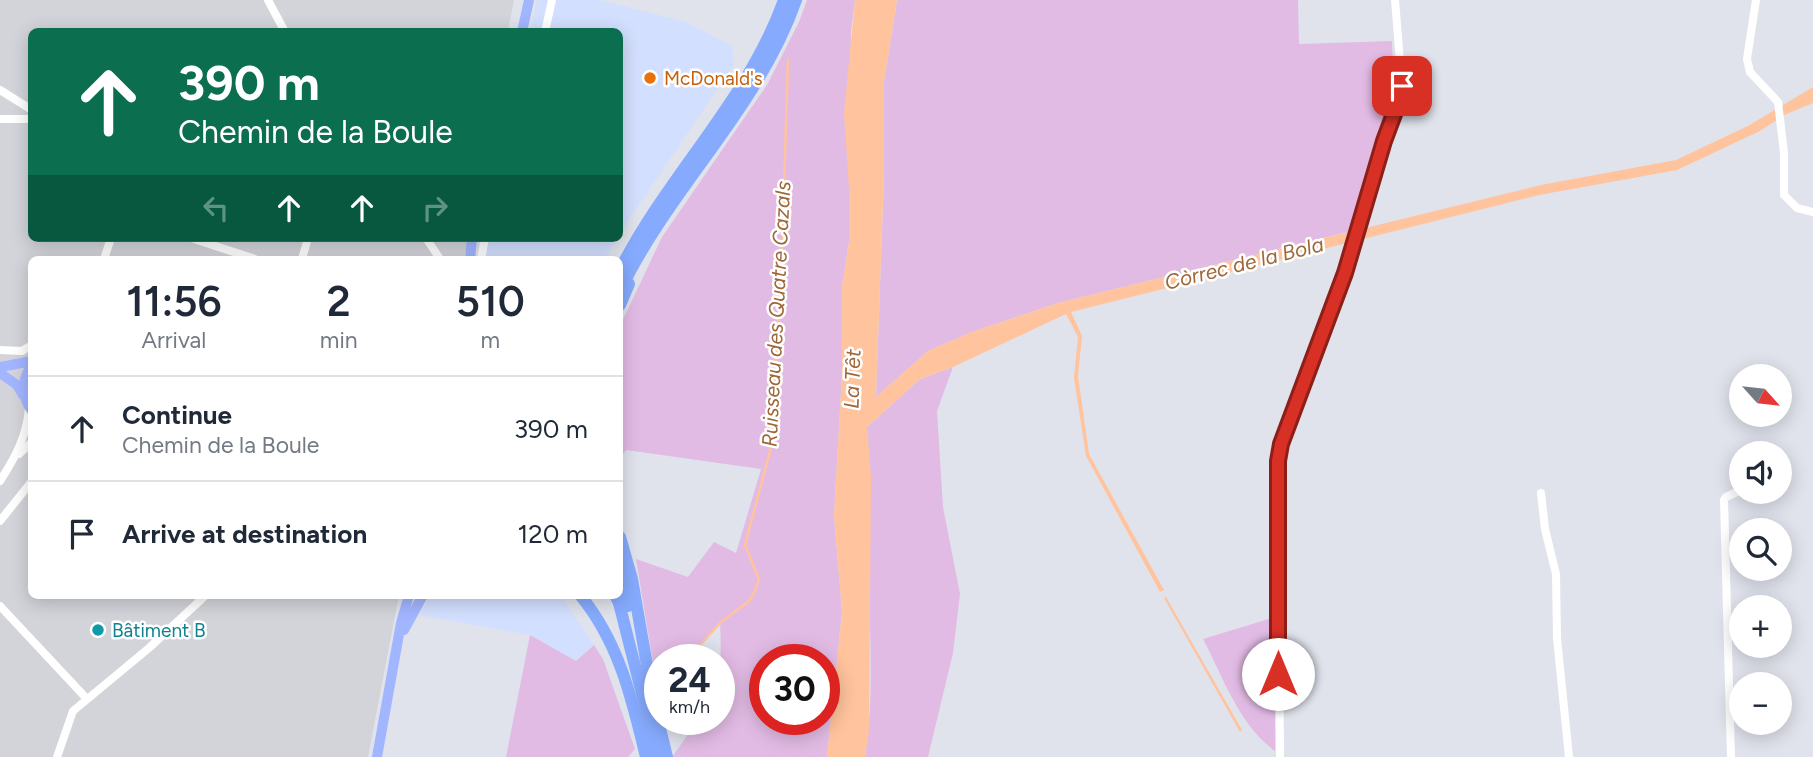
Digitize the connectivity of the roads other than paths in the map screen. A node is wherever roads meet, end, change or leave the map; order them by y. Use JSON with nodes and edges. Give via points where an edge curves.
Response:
{"nodes":[{"id":1,"x":268,"y":0,"type":"edge"},
{"id":2,"x":523,"y":0,"type":"edge"},
{"id":3,"x":529,"y":0,"type":"edge"},
{"id":4,"x":552,"y":0,"type":"edge"},
{"id":5,"x":784,"y":0,"type":"edge"},
{"id":6,"x":796,"y":0,"type":"edge"},
{"id":7,"x":1395,"y":0,"type":"edge"},
{"id":8,"x":1756,"y":0,"type":"edge"},
{"id":9,"x":283,"y":28,"type":"edge"},
{"id":10,"x":517,"y":28,"type":"edge"},
{"id":11,"x":523,"y":28,"type":"edge"},
{"id":12,"x":546,"y":28,"type":"edge"},
{"id":13,"x":0,"y":90,"type":"edge"},
{"id":14,"x":28,"y":108,"type":"edge"},
{"id":15,"x":0,"y":119,"type":"edge"},
{"id":16,"x":28,"y":119,"type":"edge"},
{"id":17,"x":1813,"y":212,"type":"edge"},
{"id":18,"x":666,"y":216,"type":"junction"},
{"id":19,"x":203,"y":242,"type":"edge"},
{"id":20,"x":246,"y":256,"type":"edge"},
{"id":21,"x":623,"y":265,"type":"edge"},
{"id":22,"x":623,"y":285,"type":"edge"},
{"id":23,"x":623,"y":298,"type":"edge"},
{"id":24,"x":28,"y":347,"type":"edge"},
{"id":25,"x":0,"y":350,"type":"edge"},
{"id":26,"x":28,"y":364,"type":"edge"},
{"id":27,"x":0,"y":367,"type":"edge"},
{"id":28,"x":28,"y":370,"type":"edge"},
{"id":29,"x":0,"y":373,"type":"edge"},
{"id":30,"x":28,"y":406,"type":"edge"},
{"id":31,"x":28,"y":446,"type":"edge"},
{"id":32,"x":15,"y":459,"type":"junction"},
{"id":33,"x":0,"y":481,"type":"edge"},
{"id":34,"x":28,"y":486,"type":"edge"},
{"id":35,"x":1541,"y":493,"type":"dead end"},
{"id":36,"x":1729,"y":496,"type":"edge"},
{"id":37,"x":0,"y":521,"type":"edge"},
{"id":38,"x":623,"y":548,"type":"edge"},
{"id":39,"x":623,"y":580,"type":"edge"},
{"id":40,"x":202,"y":599,"type":"edge"},
{"id":41,"x":408,"y":599,"type":"edge"},
{"id":42,"x":421,"y":599,"type":"edge"},
{"id":43,"x":583,"y":599,"type":"edge"},
{"id":44,"x":614,"y":599,"type":"edge"},
{"id":45,"x":616,"y":599,"type":"edge"},
{"id":46,"x":0,"y":606,"type":"edge"},
{"id":47,"x":398,"y":646,"type":"junction"},
{"id":48,"x":87,"y":699,"type":"junction"},
{"id":49,"x":57,"y":757,"type":"edge"},
{"id":50,"x":377,"y":757,"type":"edge"},
{"id":51,"x":647,"y":757,"type":"edge"},
{"id":52,"x":662,"y":757,"type":"edge"},
{"id":53,"x":1280,"y":757,"type":"edge"},
{"id":54,"x":1569,"y":757,"type":"edge"},
{"id":55,"x":1731,"y":757,"type":"edge"}],
"edges":[{"from":1,"to":9,"type":"street"},
{"from":2,"to":10,"type":"main road"},
{"from":3,"to":11,"type":"main road"},
{"from":4,"to":12,"type":"street"},
{"from":5,"to":21,"type":"highway","via":[[732,101],[655,209]]},
{"from":6,"to":18,"type":"highway","via":[[759,80]]},
{"from":7,"to":53,"type":"street","via":[[1400,98],[1353,251],[1284,433],[1278,461]]},
{"from":8,"to":17,"type":"street","via":[[1748,45],[1750,72],[1778,102],[1784,195],[1797,208]]},
{"from":13,"to":14,"type":"street"},
{"from":15,"to":16,"type":"street"},
{"from":18,"to":22,"type":"highway"},
{"from":18,"to":23,"type":"highway"},
{"from":19,"to":20,"type":"street"},
{"from":24,"to":25,"type":"street"},
{"from":26,"to":27,"type":"main road"},
{"from":28,"to":30,"type":"main road","via":[[24,378]]},
{"from":29,"to":30,"type":"main road","via":[[18,385]]},
{"from":30,"to":32,"type":"street","via":[[24,437]]},
{"from":31,"to":32,"type":"street"},
{"from":32,"to":33,"type":"street"},
{"from":34,"to":37,"type":"street"},
{"from":35,"to":54,"type":"street","via":[[1556,574]]},
{"from":36,"to":55,"type":"street","via":[[1724,500]]},
{"from":38,"to":52,"type":"highway"},
{"from":39,"to":52,"type":"highway"},
{"from":40,"to":48,"type":"street"},
{"from":41,"to":47,"type":"main road"},
{"from":42,"to":47,"type":"main road"},
{"from":43,"to":51,"type":"highway","via":[[622,667]]},
{"from":44,"to":51,"type":"highway"},
{"from":45,"to":52,"type":"highway"},
{"from":46,"to":48,"type":"street"},
{"from":47,"to":50,"type":"main road"},
{"from":48,"to":49,"type":"street","via":[[73,711]]}]}
